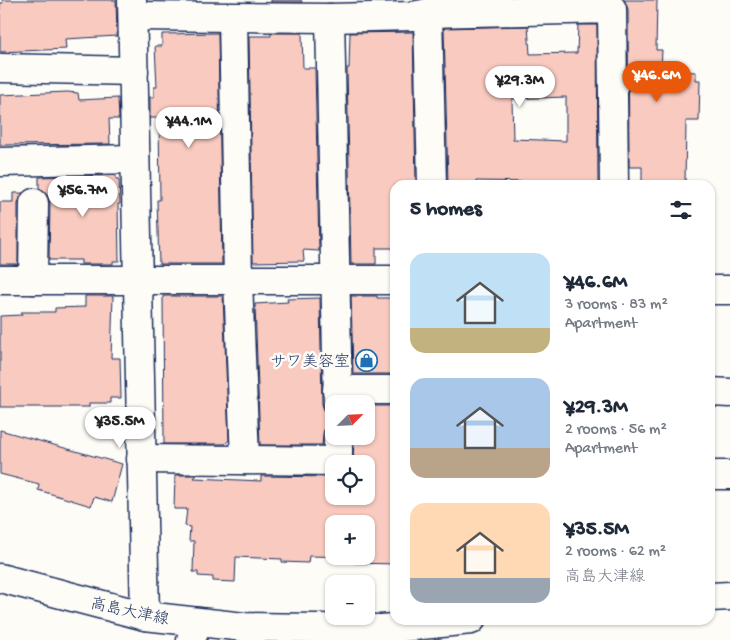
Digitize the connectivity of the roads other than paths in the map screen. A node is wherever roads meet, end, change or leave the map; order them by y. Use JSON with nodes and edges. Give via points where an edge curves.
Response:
{"nodes":[{"id":1,"x":133,"y":8,"type":"edge"},
{"id":2,"x":428,"y":13,"type":"junction"},
{"id":3,"x":233,"y":18,"type":"junction"},
{"id":4,"x":330,"y":18,"type":"junction"},
{"id":5,"x":0,"y":68,"type":"edge"},
{"id":6,"x":134,"y":71,"type":"junction"},
{"id":7,"x":136,"y":159,"type":"junction"},
{"id":8,"x":0,"y":162,"type":"edge"},
{"id":9,"x":432,"y":180,"type":"edge"},
{"id":10,"x":614,"y":180,"type":"edge"},
{"id":11,"x":34,"y":203,"type":"dead end"},
{"id":12,"x":0,"y":280,"type":"edge"},
{"id":13,"x":32,"y":280,"type":"junction"},
{"id":14,"x":238,"y":280,"type":"junction"},
{"id":15,"x":390,"y":280,"type":"edge"},
{"id":16,"x":137,"y":281,"type":"junction"},
{"id":17,"x":336,"y":281,"type":"junction"},
{"id":18,"x":715,"y":290,"type":"edge"},
{"id":19,"x":730,"y":290,"type":"edge"},
{"id":20,"x":390,"y":391,"type":"edge"},
{"id":21,"x":715,"y":392,"type":"edge"},
{"id":22,"x":730,"y":393,"type":"edge"},
{"id":23,"x":337,"y":395,"type":"edge"},
{"id":24,"x":354,"y":395,"type":"edge"},
{"id":25,"x":338,"y":445,"type":"edge"},
{"id":26,"x":142,"y":460,"type":"junction"},
{"id":27,"x":245,"y":460,"type":"junction"},
{"id":28,"x":715,"y":475,"type":"edge"},
{"id":29,"x":730,"y":475,"type":"edge"},
{"id":30,"x":0,"y":578,"type":"edge"},
{"id":31,"x":730,"y":596,"type":"edge"},
{"id":32,"x":715,"y":597,"type":"edge"},
{"id":33,"x":145,"y":616,"type":"junction"},
{"id":34,"x":420,"y":625,"type":"edge"},
{"id":35,"x":195,"y":631,"type":"edge"}],
"edges":[{"from":1,"to":3,"type":"street"},
{"from":1,"to":6,"type":"street"},
{"from":2,"to":4,"type":"street"},
{"from":2,"to":9,"type":"street"},
{"from":2,"to":10,"type":"street","via":[[612,9]]},
{"from":3,"to":4,"type":"street"},
{"from":3,"to":14,"type":"street"},
{"from":4,"to":17,"type":"street"},
{"from":5,"to":6,"type":"street"},
{"from":6,"to":7,"type":"street"},
{"from":7,"to":8,"type":"street"},
{"from":7,"to":16,"type":"street"},
{"from":11,"to":13,"type":"street"},
{"from":12,"to":13,"type":"street"},
{"from":13,"to":16,"type":"street"},
{"from":14,"to":16,"type":"street"},
{"from":14,"to":17,"type":"street"},
{"from":14,"to":27,"type":"street"},
{"from":15,"to":17,"type":"street"},
{"from":16,"to":26,"type":"street"},
{"from":17,"to":23,"type":"street"},
{"from":18,"to":19,"type":"street"},
{"from":20,"to":24,"type":"street"},
{"from":21,"to":22,"type":"street"},
{"from":25,"to":27,"type":"street","via":[[338,461]]},
{"from":26,"to":27,"type":"street"},
{"from":26,"to":33,"type":"street"},
{"from":28,"to":29,"type":"street"},
{"from":30,"to":33,"type":"street","name":"高島大津線"},
{"from":31,"to":32,"type":"street"},
{"from":33,"to":35,"type":"street","name":"高島大津線"},
{"from":34,"to":35,"type":"street","name":"高島大津線","via":[[382,629],[244,627]]}]}
